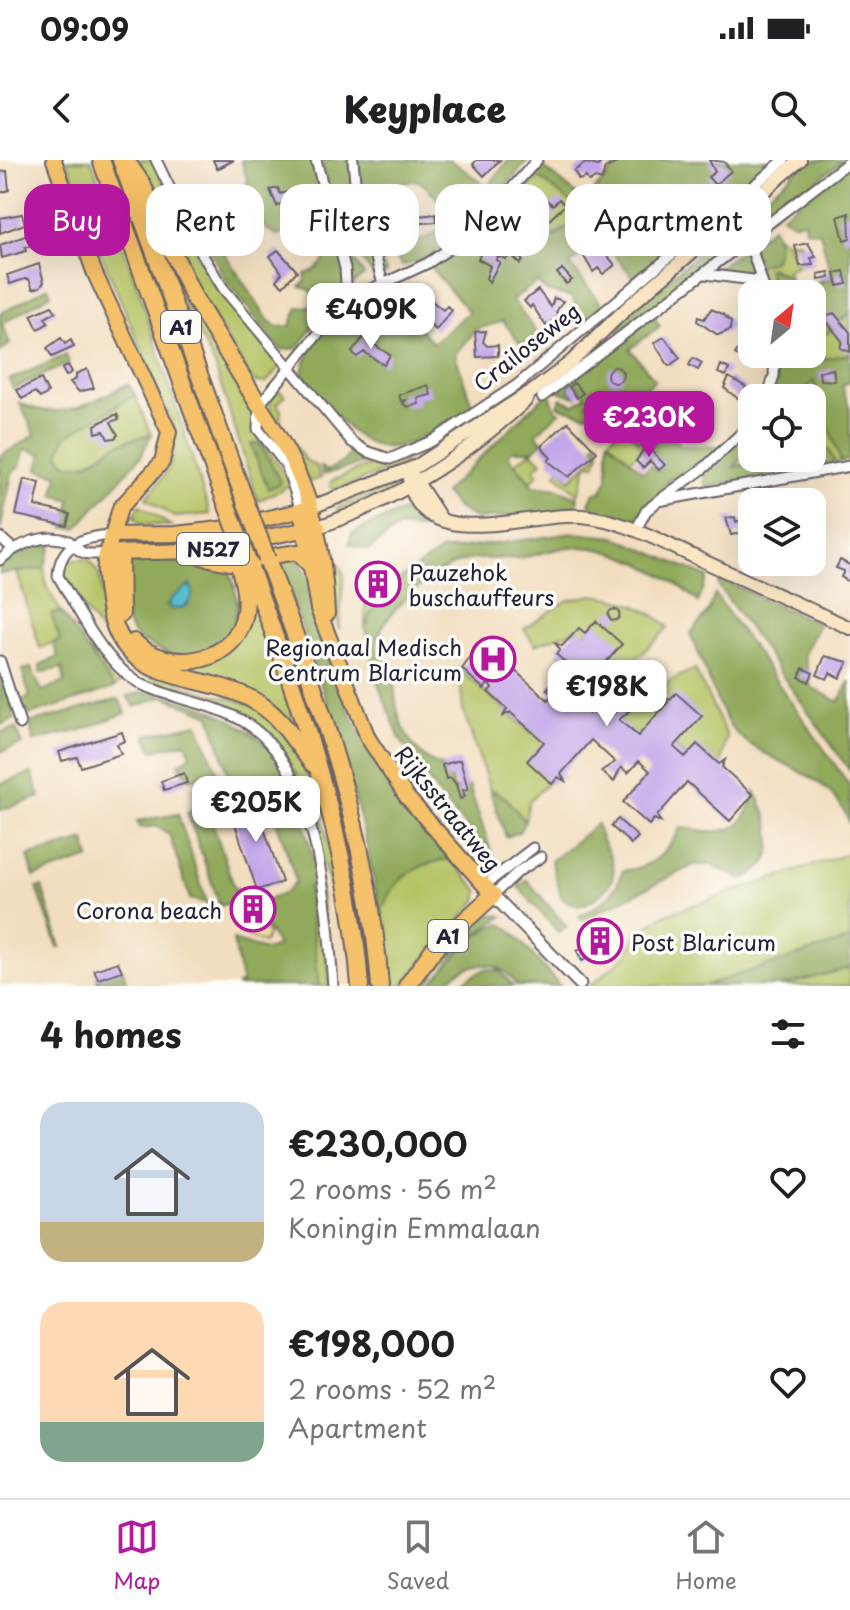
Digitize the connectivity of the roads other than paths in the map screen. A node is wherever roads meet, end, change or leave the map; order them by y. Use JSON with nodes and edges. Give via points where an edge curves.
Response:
{"nodes":[{"id":1,"x":54,"y":160,"type":"edge"},
{"id":2,"x":101,"y":160,"type":"edge"},
{"id":3,"x":123,"y":160,"type":"edge"},
{"id":4,"x":156,"y":160,"type":"edge"},
{"id":5,"x":316,"y":160,"type":"edge"},
{"id":6,"x":353,"y":160,"type":"edge"},
{"id":7,"x":537,"y":160,"type":"edge"},
{"id":8,"x":784,"y":160,"type":"edge"},
{"id":9,"x":800,"y":160,"type":"edge"},
{"id":10,"x":850,"y":161,"type":"edge"},
{"id":11,"x":771,"y":224,"type":"edge"},
{"id":12,"x":729,"y":256,"type":"edge"},
{"id":13,"x":754,"y":256,"type":"edge"},
{"id":14,"x":705,"y":274,"type":"junction"},
{"id":15,"x":753,"y":280,"type":"edge"},
{"id":16,"x":761,"y":280,"type":"edge"},
{"id":17,"x":383,"y":284,"type":"junction"},
{"id":18,"x":347,"y":299,"type":"junction"},
{"id":19,"x":290,"y":367,"type":"junction"},
{"id":20,"x":535,"y":395,"type":"junction"},
{"id":21,"x":259,"y":405,"type":"junction"},
{"id":22,"x":738,"y":436,"type":"edge"},
{"id":23,"x":850,"y":466,"type":"edge"},
{"id":24,"x":408,"y":470,"type":"junction"},
{"id":25,"x":697,"y":473,"type":"junction"},
{"id":26,"x":414,"y":485,"type":"junction"},
{"id":27,"x":704,"y":494,"type":"junction"},
{"id":28,"x":658,"y":501,"type":"junction"},
{"id":29,"x":307,"y":509,"type":"junction"},
{"id":30,"x":637,"y":528,"type":"junction"},
{"id":31,"x":312,"y":529,"type":"junction"},
{"id":32,"x":116,"y":534,"type":"junction"},
{"id":33,"x":0,"y":537,"type":"edge"},
{"id":34,"x":71,"y":543,"type":"junction"},
{"id":35,"x":13,"y":549,"type":"junction"},
{"id":36,"x":178,"y":552,"type":"junction"},
{"id":37,"x":114,"y":553,"type":"junction"},
{"id":38,"x":0,"y":560,"type":"edge"},
{"id":39,"x":243,"y":563,"type":"junction"},
{"id":40,"x":310,"y":566,"type":"junction"},
{"id":41,"x":850,"y":628,"type":"edge"},
{"id":42,"x":327,"y":632,"type":"junction"},
{"id":43,"x":0,"y":661,"type":"edge"},
{"id":44,"x":20,"y":724,"type":"dead end"},
{"id":45,"x":321,"y":775,"type":"junction"},
{"id":46,"x":533,"y":848,"type":"dead end"},
{"id":47,"x":541,"y":857,"type":"dead end"},
{"id":48,"x":489,"y":890,"type":"junction"},
{"id":49,"x":580,"y":984,"type":"dead end"},
{"id":50,"x":333,"y":986,"type":"edge"},
{"id":51,"x":360,"y":986,"type":"edge"},
{"id":52,"x":380,"y":986,"type":"edge"},
{"id":53,"x":407,"y":986,"type":"edge"}],
"edges":[{"from":1,"to":32,"type":"main road","via":[[100,285],[168,425],[162,462],[129,501]]},
{"from":2,"to":39,"type":"highway","number":"A1","bridge":true},
{"from":3,"to":21,"type":"highway","number":"A1","via":[[142,184],[208,326]]},
{"from":3,"to":52,"type":"highway","number":"A1","bridge":true,"via":[[333,745],[356,827]]},
{"from":4,"to":19,"type":"street","name":"Crailoseweg","via":[[223,288]]},
{"from":5,"to":18,"type":"street","via":[[345,268]]},
{"from":6,"to":17,"type":"street"},
{"from":7,"to":17,"type":"street","via":[[471,234]]},
{"from":8,"to":19,"type":"street","name":"Crailoseweg","via":[[517,385],[403,456],[380,458],[352,442]]},
{"from":9,"to":20,"type":"main road","name":"Crailoseweg","number":"N527","via":[[628,307]]},
{"from":10,"to":11,"type":"street"},
{"from":12,"to":14,"type":"street"},
{"from":13,"to":16,"type":"street"},
{"from":14,"to":15,"type":"street"},
{"from":14,"to":20,"type":"street"},
{"from":17,"to":18,"type":"street"},
{"from":18,"to":19,"type":"street"},
{"from":19,"to":21,"type":"street"},
{"from":20,"to":24,"type":"main road","name":"Crailoseweg","number":"N527","via":[[521,395]]},
{"from":20,"to":26,"type":"main road","name":"Crailoseweg","number":"N527"},
{"from":21,"to":29,"type":"main road","name":"Rijksstraatweg","via":[[291,456]]},
{"from":22,"to":25,"type":"street"},
{"from":23,"to":27,"type":"street"},
{"from":24,"to":26,"type":"main road"},
{"from":24,"to":29,"type":"main road","name":"Crailoseweg","number":"N527"},
{"from":25,"to":27,"type":"street"},
{"from":25,"to":28,"type":"street"},
{"from":26,"to":30,"type":"main road","via":[[441,519],[468,527],[580,516]]},
{"from":26,"to":31,"type":"main road","name":"Crailoseweg","number":"N527"},
{"from":27,"to":28,"type":"street"},
{"from":28,"to":30,"type":"street"},
{"from":29,"to":31,"type":"main road","name":"Rijksstraatweg"},
{"from":29,"to":32,"type":"main road","number":"N527","via":[[220,529]]},
{"from":30,"to":41,"type":"main road"},
{"from":31,"to":36,"type":"main road","number":"N527"},
{"from":31,"to":40,"type":"main road","name":"Rijksstraatweg"},
{"from":31,"to":42,"type":"main road","name":"Rijksstraatweg"},
{"from":32,"to":34,"type":"street"},
{"from":32,"to":37,"type":"main road"},
{"from":33,"to":35,"type":"street"},
{"from":34,"to":35,"type":"street","via":[[51,538]]},
{"from":34,"to":37,"type":"street","via":[[85,555]]},
{"from":34,"to":50,"type":"street","via":[[58,576],[118,668],[144,685],[246,723],[287,764],[301,796],[322,883]]},
{"from":35,"to":38,"type":"street"},
{"from":36,"to":37,"type":"main road","number":"N527"},
{"from":36,"to":40,"type":"main road","via":[[229,563],[297,552]]},
{"from":37,"to":39,"type":"highway","number":"A1","via":[[125,629],[148,654],[179,661],[212,655],[235,637],[246,606]]},
{"from":37,"to":45,"type":"highway","number":"A1","via":[[106,577],[112,623],[127,650],[156,670],[230,690],[262,706],[293,734]]},
{"from":39,"to":45,"type":"highway","number":"A1"},
{"from":40,"to":42,"type":"main road","name":"Rijksstraatweg"},
{"from":42,"to":48,"type":"main road","name":"Rijksstraatweg","via":[[354,708],[380,759]]},
{"from":43,"to":44,"type":"street"},
{"from":45,"to":51,"type":"highway","number":"A1","via":[[345,873]]},
{"from":46,"to":48,"type":"street"},
{"from":47,"to":48,"type":"street"},
{"from":48,"to":49,"type":"street","name":"Rijksstraatweg"},
{"from":48,"to":53,"type":"highway","number":"A1"}]}
